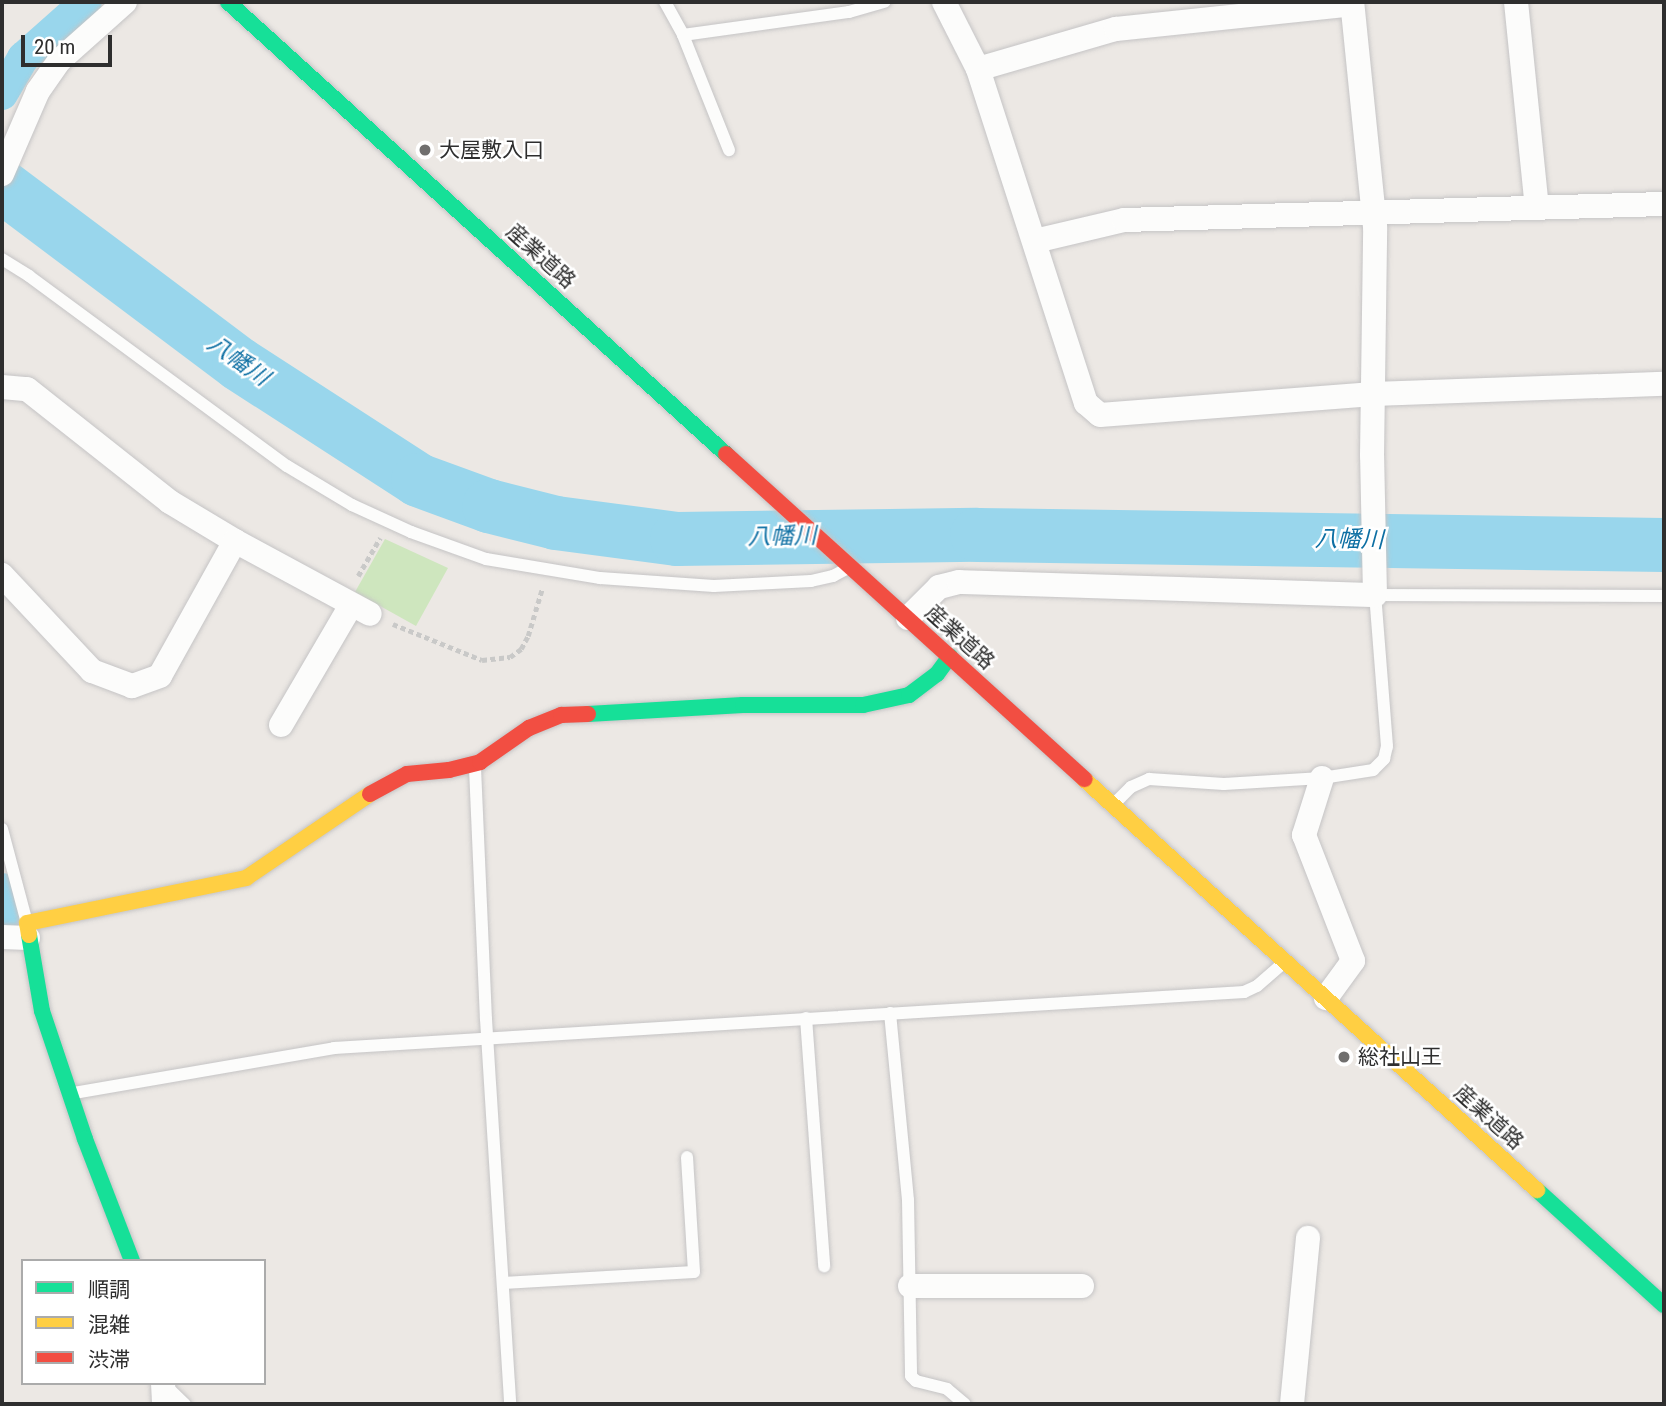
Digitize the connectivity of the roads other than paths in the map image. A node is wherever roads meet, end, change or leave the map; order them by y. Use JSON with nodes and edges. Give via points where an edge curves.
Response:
{"nodes":[{"id":1,"x":125,"y":2,"type":"edge"},
{"id":2,"x":228,"y":2,"type":"edge"},
{"id":3,"x":665,"y":2,"type":"edge"},
{"id":4,"x":885,"y":2,"type":"edge"},
{"id":5,"x":944,"y":2,"type":"edge"},
{"id":6,"x":1516,"y":2,"type":"edge"},
{"id":7,"x":1352,"y":3,"type":"edge"},
{"id":8,"x":683,"y":35,"type":"junction"},
{"id":9,"x":978,"y":69,"type":"junction"},
{"id":10,"x":729,"y":150,"type":"dead end"},
{"id":11,"x":2,"y":174,"type":"edge"},
{"id":12,"x":1664,"y":204,"type":"edge"},
{"id":13,"x":1537,"y":207,"type":"junction"},
{"id":14,"x":1373,"y":212,"type":"junction"},
{"id":15,"x":1035,"y":241,"type":"junction"},
{"id":16,"x":2,"y":259,"type":"edge"},
{"id":17,"x":1664,"y":384,"type":"edge"},
{"id":18,"x":2,"y":387,"type":"edge"},
{"id":19,"x":1373,"y":394,"type":"junction"},
{"id":20,"x":235,"y":541,"type":"junction"},
{"id":21,"x":851,"y":567,"type":"junction"},
{"id":22,"x":2,"y":575,"type":"edge"},
{"id":23,"x":1375,"y":590,"type":"junction"},
{"id":24,"x":1664,"y":596,"type":"edge"},
{"id":25,"x":908,"y":618,"type":"junction"},
{"id":26,"x":950,"y":656,"type":"junction"},
{"id":27,"x":281,"y":726,"type":"dead end"},
{"id":28,"x":474,"y":764,"type":"junction"},
{"id":29,"x":1322,"y":778,"type":"junction"},
{"id":30,"x":1114,"y":805,"type":"junction"},
{"id":31,"x":2,"y":829,"type":"edge"},
{"id":32,"x":28,"y":930,"type":"junction"},
{"id":33,"x":2,"y":937,"type":"edge"},
{"id":34,"x":1285,"y":961,"type":"junction"},
{"id":35,"x":1326,"y":998,"type":"junction"},
{"id":36,"x":890,"y":1013,"type":"junction"},
{"id":37,"x":806,"y":1018,"type":"junction"},
{"id":38,"x":487,"y":1037,"type":"junction"},
{"id":39,"x":70,"y":1094,"type":"junction"},
{"id":40,"x":687,"y":1157,"type":"dead end"},
{"id":41,"x":1308,"y":1238,"type":"dead end"},
{"id":42,"x":131,"y":1259,"type":"edge"},
{"id":43,"x":824,"y":1266,"type":"dead end"},
{"id":44,"x":503,"y":1283,"type":"junction"},
{"id":45,"x":910,"y":1286,"type":"junction"},
{"id":46,"x":1082,"y":1286,"type":"dead end"},
{"id":47,"x":1664,"y":1305,"type":"edge"},
{"id":48,"x":163,"y":1385,"type":"edge"},
{"id":49,"x":165,"y":1385,"type":"edge"},
{"id":50,"x":164,"y":1404,"type":"edge"},
{"id":51,"x":185,"y":1404,"type":"edge"},
{"id":52,"x":510,"y":1404,"type":"edge"},
{"id":53,"x":965,"y":1404,"type":"edge"},
{"id":54,"x":1292,"y":1404,"type":"edge"}],
"edges":[{"from":1,"to":11,"type":"street","via":[[60,60],[38,91]]},
{"from":2,"to":21,"type":"street","name":"産業道路"},
{"from":3,"to":8,"type":"lane"},
{"from":4,"to":8,"type":"lane","via":[[849,12]]},
{"from":5,"to":9,"type":"street"},
{"from":6,"to":13,"type":"street"},
{"from":7,"to":9,"type":"street","via":[[1105,31]]},
{"from":7,"to":14,"type":"street"},
{"from":8,"to":10,"type":"lane"},
{"from":9,"to":15,"type":"street"},
{"from":12,"to":13,"type":"street"},
{"from":13,"to":14,"type":"street"},
{"from":14,"to":15,"type":"street","via":[[1124,220]]},
{"from":14,"to":19,"type":"street"},
{"from":15,"to":19,"type":"street","via":[[1086,403],[1100,415]]},
{"from":16,"to":21,"type":"lane","via":[[287,466],[388,522],[486,559],[600,578],[714,586],[811,581]]},
{"from":17,"to":19,"type":"street"},
{"from":18,"to":20,"type":"street","via":[[27,389],[170,502]]},
{"from":19,"to":23,"type":"street"},
{"from":20,"to":22,"type":"street","via":[[160,676],[132,686],[92,671]]},
{"from":20,"to":27,"type":"street","via":[[355,607]]},
{"from":21,"to":25,"type":"street","name":"産業道路"},
{"from":23,"to":24,"type":"lane"},
{"from":23,"to":25,"type":"street","via":[[959,582],[939,587]]},
{"from":23,"to":29,"type":"lane","via":[[1387,746],[1384,760],[1373,770]]},
{"from":25,"to":26,"type":"street","name":"産業道路"},
{"from":26,"to":28,"type":"street","via":[[937,674],[909,695],[863,705],[772,704],[561,715],[529,728]]},
{"from":26,"to":30,"type":"street","name":"産業道路"},
{"from":28,"to":32,"type":"street","via":[[391,780],[246,878]]},
{"from":28,"to":38,"type":"lane"},
{"from":29,"to":30,"type":"lane","via":[[1224,784],[1149,779],[1131,787]]},
{"from":29,"to":35,"type":"street","via":[[1304,835],[1353,961]]},
{"from":30,"to":34,"type":"street","name":"産業道路"},
{"from":31,"to":32,"type":"lane"},
{"from":32,"to":33,"type":"street"},
{"from":32,"to":39,"type":"street","via":[[43,1011]]},
{"from":34,"to":35,"type":"street","name":"産業道路"},
{"from":34,"to":36,"type":"lane","via":[[1258,986],[1244,992]]},
{"from":35,"to":47,"type":"street","name":"産業道路"},
{"from":36,"to":37,"type":"lane"},
{"from":36,"to":45,"type":"lane","via":[[908,1200]]},
{"from":37,"to":38,"type":"lane"},
{"from":37,"to":43,"type":"lane"},
{"from":38,"to":39,"type":"lane","via":[[334,1048]]},
{"from":38,"to":44,"type":"lane"},
{"from":39,"to":42,"type":"street"},
{"from":40,"to":44,"type":"lane","via":[[694,1272]]},
{"from":41,"to":54,"type":"street"},
{"from":44,"to":52,"type":"lane"},
{"from":45,"to":46,"type":"street"},
{"from":45,"to":53,"type":"lane","via":[[911,1376],[947,1389]]},
{"from":48,"to":50,"type":"street"},
{"from":49,"to":51,"type":"lane"}]}
